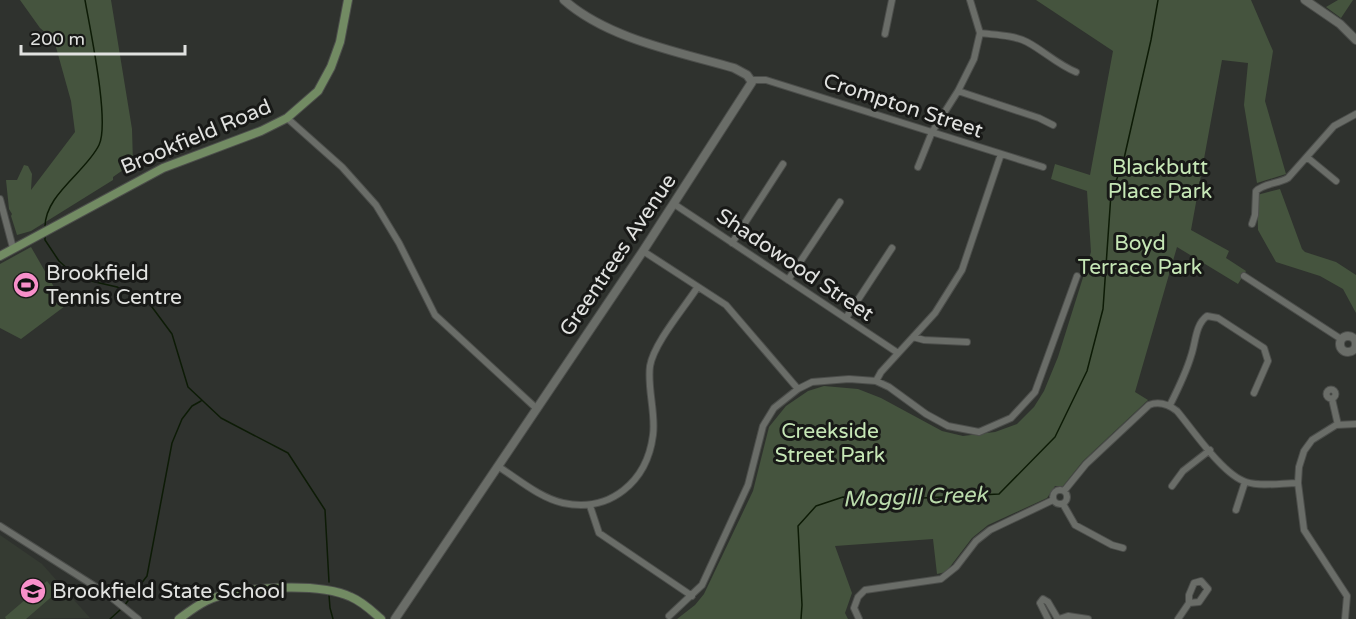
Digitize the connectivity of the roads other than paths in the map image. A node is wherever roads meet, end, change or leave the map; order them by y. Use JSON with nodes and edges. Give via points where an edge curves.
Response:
{"nodes":[{"id":1,"x":348,"y":0,"type":"edge"},
{"id":2,"x":564,"y":0,"type":"edge"},
{"id":3,"x":892,"y":0,"type":"edge"},
{"id":4,"x":970,"y":0,"type":"edge"},
{"id":5,"x":1305,"y":0,"type":"edge"},
{"id":6,"x":980,"y":33,"type":"junction"},
{"id":7,"x":885,"y":34,"type":"dead end"},
{"id":8,"x":1356,"y":40,"type":"edge"},
{"id":9,"x":1077,"y":72,"type":"dead end"},
{"id":10,"x":752,"y":80,"type":"junction"},
{"id":11,"x":958,"y":92,"type":"junction"},
{"id":12,"x":1356,"y":114,"type":"edge"},
{"id":13,"x":287,"y":118,"type":"junction"},
{"id":14,"x":1053,"y":125,"type":"dead end"},
{"id":15,"x":932,"y":132,"type":"junction"},
{"id":16,"x":1001,"y":154,"type":"junction"},
{"id":17,"x":1308,"y":158,"type":"junction"},
{"id":18,"x":783,"y":164,"type":"dead end"},
{"id":19,"x":918,"y":167,"type":"dead end"},
{"id":20,"x":1043,"y":167,"type":"dead end"},
{"id":21,"x":1336,"y":181,"type":"dead end"},
{"id":22,"x":0,"y":199,"type":"edge"},
{"id":23,"x":840,"y":202,"type":"dead end"},
{"id":24,"x":674,"y":204,"type":"junction"},
{"id":25,"x":1251,"y":224,"type":"dead end"},
{"id":26,"x":732,"y":243,"type":"junction"},
{"id":27,"x":13,"y":248,"type":"junction"},
{"id":28,"x":892,"y":248,"type":"dead end"},
{"id":29,"x":643,"y":251,"type":"junction"},
{"id":30,"x":0,"y":256,"type":"edge"},
{"id":31,"x":1077,"y":276,"type":"dead end"},
{"id":32,"x":1244,"y":276,"type":"dead end"},
{"id":33,"x":788,"y":280,"type":"junction"},
{"id":34,"x":698,"y":288,"type":"junction"},
{"id":35,"x":846,"y":318,"type":"junction"},
{"id":36,"x":1356,"y":329,"type":"edge"},
{"id":37,"x":913,"y":337,"type":"junction"},
{"id":38,"x":1351,"y":337,"type":"junction"},
{"id":39,"x":1341,"y":339,"type":"junction"},
{"id":40,"x":967,"y":342,"type":"dead end"},
{"id":41,"x":1355,"y":352,"type":"edge"},
{"id":42,"x":898,"y":353,"type":"junction"},
{"id":43,"x":876,"y":381,"type":"junction"},
{"id":44,"x":798,"y":389,"type":"junction"},
{"id":45,"x":1254,"y":393,"type":"dead end"},
{"id":46,"x":1332,"y":399,"type":"dead end"},
{"id":47,"x":1170,"y":405,"type":"junction"},
{"id":48,"x":537,"y":409,"type":"junction"},
{"id":49,"x":1356,"y":424,"type":"edge"},
{"id":50,"x":1338,"y":425,"type":"junction"},
{"id":51,"x":1209,"y":450,"type":"junction"},
{"id":52,"x":499,"y":467,"type":"junction"},
{"id":53,"x":1245,"y":482,"type":"junction"},
{"id":54,"x":1298,"y":483,"type":"junction"},
{"id":55,"x":1172,"y":486,"type":"dead end"},
{"id":56,"x":1064,"y":491,"type":"junction"},
{"id":57,"x":1053,"y":500,"type":"junction"},
{"id":58,"x":1063,"y":504,"type":"junction"},
{"id":59,"x":590,"y":506,"type":"junction"},
{"id":60,"x":1236,"y":510,"type":"dead end"},
{"id":61,"x":0,"y":526,"type":"edge"},
{"id":62,"x":1123,"y":548,"type":"dead end"},
{"id":63,"x":692,"y":596,"type":"junction"},
{"id":64,"x":1189,"y":603,"type":"dead end"},
{"id":65,"x":669,"y":616,"type":"dead end"},
{"id":66,"x":138,"y":619,"type":"edge"},
{"id":67,"x":179,"y":619,"type":"edge"},
{"id":68,"x":381,"y":619,"type":"edge"},
{"id":69,"x":395,"y":619,"type":"edge"},
{"id":70,"x":859,"y":619,"type":"edge"},
{"id":71,"x":1048,"y":619,"type":"edge"},
{"id":72,"x":1058,"y":619,"type":"edge"},
{"id":73,"x":1088,"y":619,"type":"edge"},
{"id":74,"x":1178,"y":619,"type":"edge"},
{"id":75,"x":1346,"y":619,"type":"edge"}],
"edges":[{"from":1,"to":13,"type":"main road","name":"Brookfield Road","via":[[331,67],[318,91]]},
{"from":2,"to":10,"type":"street","via":[[593,21],[647,43],[734,68]]},
{"from":3,"to":7,"type":"street"},
{"from":4,"to":6,"type":"street"},
{"from":5,"to":8,"type":"street"},
{"from":6,"to":9,"type":"street","via":[[1011,36],[1026,42]]},
{"from":6,"to":11,"type":"street","via":[[974,59]]},
{"from":10,"to":15,"type":"street","name":"Crompton Street","via":[[766,80]]},
{"from":10,"to":24,"type":"street","name":"Greentrees Avenue"},
{"from":11,"to":14,"type":"street"},
{"from":11,"to":15,"type":"street"},
{"from":12,"to":17,"type":"street","via":[[1334,126]]},
{"from":13,"to":27,"type":"main road","name":"Brookfield Road","via":[[163,168]]},
{"from":13,"to":48,"type":"street","via":[[342,167],[376,205],[435,315]]},
{"from":15,"to":16,"type":"street","name":"Crompton Street"},
{"from":15,"to":19,"type":"street"},
{"from":16,"to":20,"type":"street","name":"Crompton Street"},
{"from":16,"to":37,"type":"street","via":[[962,270],[935,313]]},
{"from":17,"to":21,"type":"street"},
{"from":17,"to":25,"type":"street","via":[[1282,182],[1256,191]]},
{"from":18,"to":26,"type":"street"},
{"from":22,"to":27,"type":"street"},
{"from":23,"to":33,"type":"street"},
{"from":24,"to":26,"type":"street","name":"Shadowood Street"},
{"from":24,"to":29,"type":"street","name":"Greentrees Avenue"},
{"from":26,"to":33,"type":"street","name":"Shadowood Street"},
{"from":27,"to":30,"type":"main road","name":"Brookfield Road"},
{"from":28,"to":35,"type":"street"},
{"from":29,"to":34,"type":"street"},
{"from":29,"to":48,"type":"street","name":"Greentrees Avenue"},
{"from":31,"to":43,"type":"street","via":[[1035,392],[1011,418],[980,432],[948,426]]},
{"from":32,"to":39,"type":"street"},
{"from":33,"to":35,"type":"street","name":"Shadowood Street"},
{"from":34,"to":44,"type":"street","via":[[726,305]]},
{"from":34,"to":59,"type":"street","via":[[654,352],[650,368],[650,454],[639,475],[626,488]]},
{"from":35,"to":42,"type":"street","name":"Shadowood Street"},
{"from":36,"to":38,"type":"street"},
{"from":37,"to":40,"type":"street"},
{"from":37,"to":42,"type":"street"},
{"from":38,"to":39,"type":"street"},
{"from":38,"to":41,"type":"street","via":[[1356,343]]},
{"from":39,"to":41,"type":"street","via":[[1344,351]]},
{"from":42,"to":43,"type":"street"},
{"from":43,"to":44,"type":"street","via":[[828,380]]},
{"from":44,"to":63,"type":"street","via":[[768,416],[748,485],[702,585]]},
{"from":45,"to":47,"type":"street","via":[[1268,361],[1264,348],[1218,318],[1207,316],[1201,320]]},
{"from":46,"to":50,"type":"street"},
{"from":47,"to":51,"type":"street"},
{"from":47,"to":56,"type":"street","via":[[1149,405],[1086,464]]},
{"from":48,"to":52,"type":"street","name":"Greentrees Avenue"},
{"from":49,"to":50,"type":"street"},
{"from":50,"to":54,"type":"street","via":[[1312,440],[1304,451]]},
{"from":51,"to":53,"type":"street","via":[[1230,474]]},
{"from":51,"to":55,"type":"street","via":[[1183,471]]},
{"from":52,"to":59,"type":"street","via":[[561,503]]},
{"from":52,"to":69,"type":"street","name":"Greentrees Avenue"},
{"from":53,"to":54,"type":"street"},
{"from":53,"to":60,"type":"street"},
{"from":54,"to":75,"type":"street","via":[[1304,530],[1347,596]]},
{"from":56,"to":57,"type":"street","via":[[1054,493]]},
{"from":56,"to":58,"type":"street","via":[[1067,498]]},
{"from":57,"to":58,"type":"street"},
{"from":57,"to":70,"type":"street","via":[[990,530],[940,579],[865,590],[854,608]]},
{"from":58,"to":62,"type":"street","via":[[1075,525]]},
{"from":59,"to":63,"type":"street","via":[[599,533]]},
{"from":61,"to":66,"type":"street"},
{"from":63,"to":65,"type":"street"},
{"from":64,"to":74,"type":"street"},
{"from":67,"to":68,"type":"main road","via":[[205,601],[221,596],[314,587],[359,601]]},
{"from":71,"to":72,"type":"street","via":[[1040,603],[1043,599]]},
{"from":72,"to":73,"type":"street"}]}
